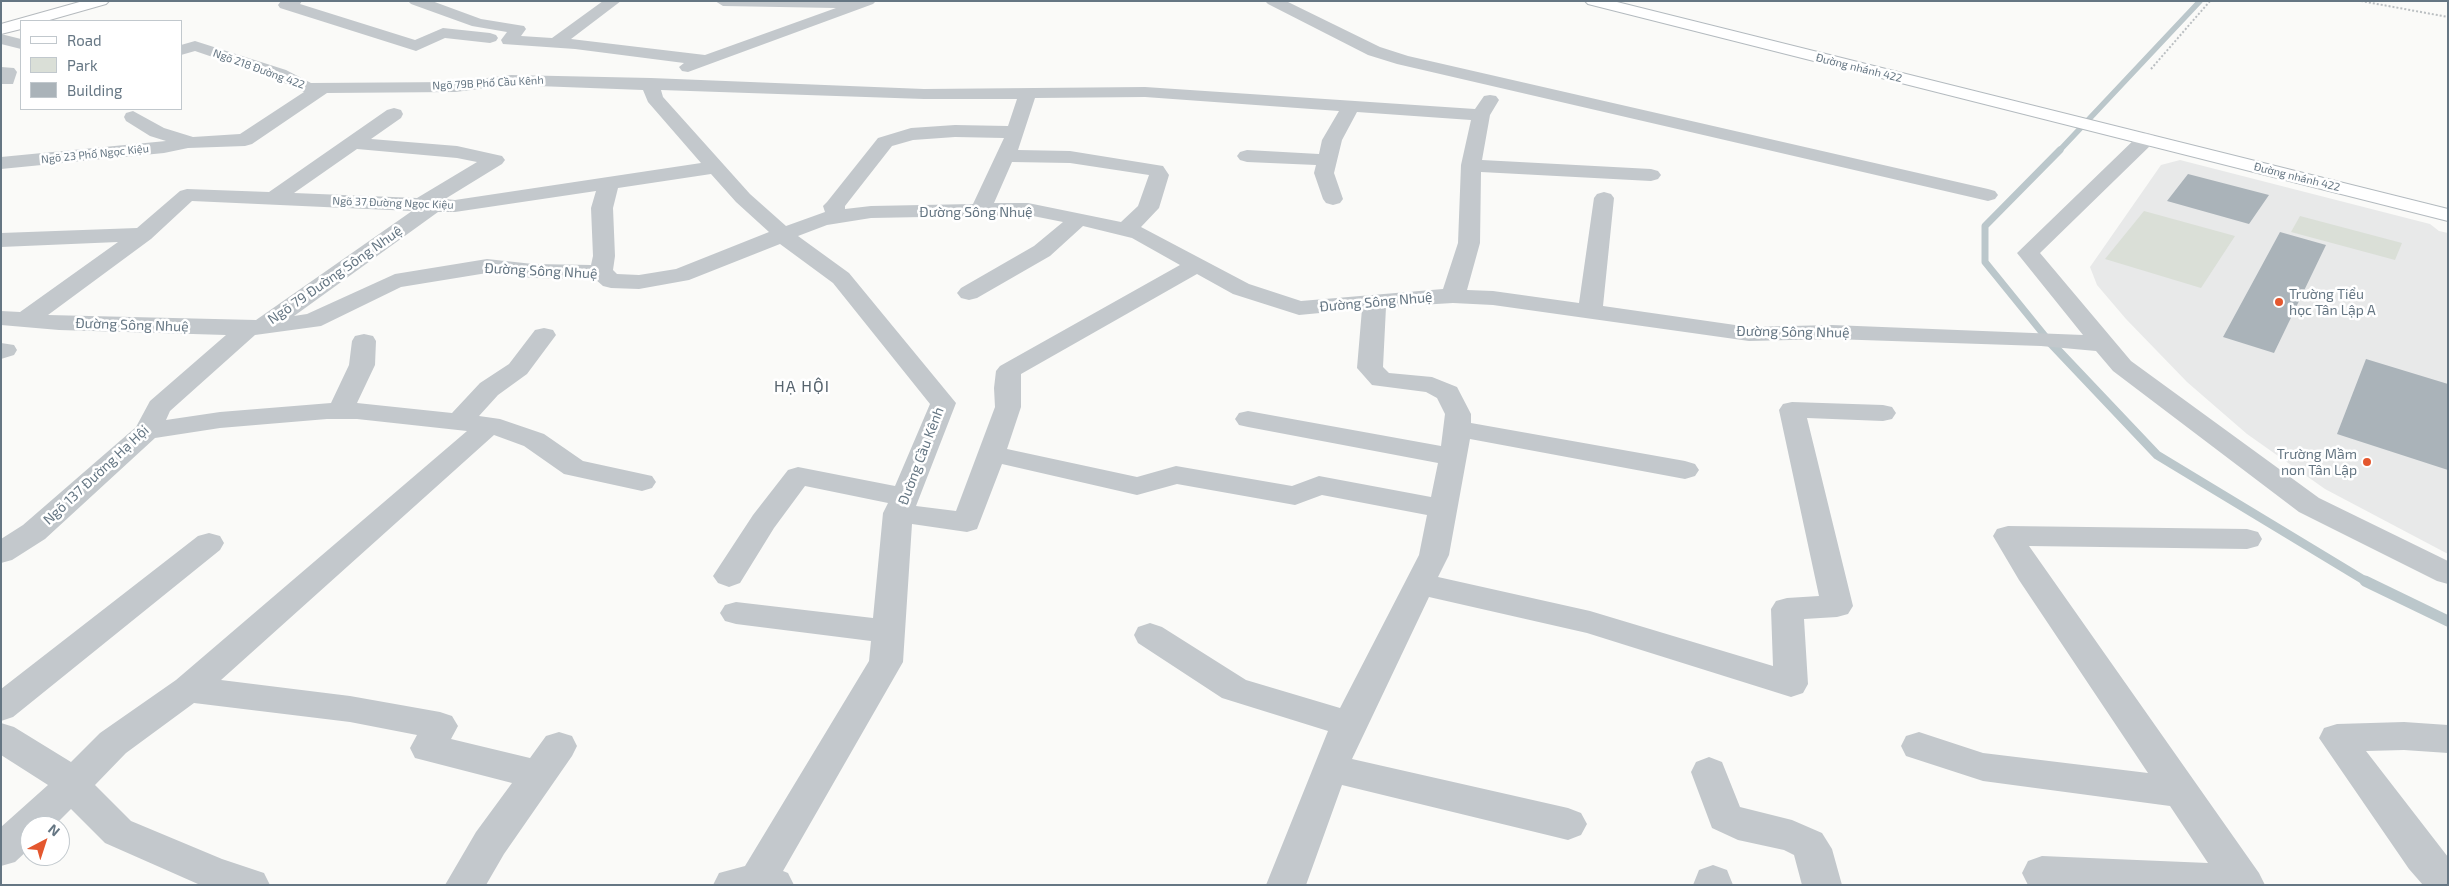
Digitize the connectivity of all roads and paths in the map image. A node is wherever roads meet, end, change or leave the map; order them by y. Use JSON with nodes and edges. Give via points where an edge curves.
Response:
{"nodes":[{"id":1,"x":101,"y":1,"type":"edge"},
{"id":2,"x":294,"y":1,"type":"edge"},
{"id":3,"x":416,"y":1,"type":"edge"},
{"id":4,"x":613,"y":1,"type":"edge"},
{"id":5,"x":723,"y":1,"type":"edge"},
{"id":6,"x":1273,"y":1,"type":"edge"},
{"id":7,"x":1593,"y":1,"type":"edge"},
{"id":8,"x":2210,"y":1,"type":"edge"},
{"id":9,"x":2361,"y":1,"type":"edge"},
{"id":10,"x":865,"y":2,"type":"edge"},
{"id":11,"x":2448,"y":17,"type":"edge"},
{"id":12,"x":33,"y":20,"type":"edge"},
{"id":13,"x":20,"y":24,"type":"edge"},
{"id":14,"x":1,"y":29,"type":"edge"},
{"id":15,"x":1,"y":39,"type":"edge"},
{"id":16,"x":509,"y":40,"type":"junction"},
{"id":17,"x":20,"y":44,"type":"edge"},
{"id":18,"x":188,"y":48,"type":"edge"},
{"id":19,"x":549,"y":51,"type":"junction"},
{"id":20,"x":705,"y":60,"type":"junction"},
{"id":21,"x":2151,"y":69,"type":"dead end"},
{"id":22,"x":511,"y":80,"type":"junction"},
{"id":23,"x":1500,"y":81,"type":"junction"},
{"id":24,"x":651,"y":83,"type":"junction"},
{"id":25,"x":324,"y":87,"type":"junction"},
{"id":26,"x":1028,"y":93,"type":"junction"},
{"id":27,"x":1352,"y":105,"type":"junction"},
{"id":28,"x":394,"y":114,"type":"dead end"},
{"id":29,"x":1481,"y":115,"type":"junction"},
{"id":30,"x":133,"y":117,"type":"dead end"},
{"id":31,"x":1016,"y":132,"type":"junction"},
{"id":32,"x":2136,"y":137,"type":"junction"},
{"id":33,"x":188,"y":142,"type":"junction"},
{"id":34,"x":355,"y":143,"type":"junction"},
{"id":35,"x":1005,"y":156,"type":"junction"},
{"id":36,"x":1247,"y":156,"type":"dead end"},
{"id":37,"x":1327,"y":160,"type":"junction"},
{"id":38,"x":1,"y":163,"type":"edge"},
{"id":39,"x":1471,"y":165,"type":"junction"},
{"id":40,"x":717,"y":167,"type":"junction"},
{"id":41,"x":1651,"y":175,"type":"dead end"},
{"id":42,"x":609,"y":183,"type":"junction"},
{"id":43,"x":1988,"y":194,"type":"dead end"},
{"id":44,"x":274,"y":198,"type":"junction"},
{"id":45,"x":1604,"y":198,"type":"dead end"},
{"id":46,"x":1333,"y":199,"type":"dead end"},
{"id":47,"x":427,"y":205,"type":"junction"},
{"id":48,"x":981,"y":210,"type":"junction"},
{"id":49,"x":2448,"y":215,"type":"edge"},
{"id":50,"x":836,"y":216,"type":"junction"},
{"id":51,"x":1079,"y":219,"type":"junction"},
{"id":52,"x":1126,"y":230,"type":"junction"},
{"id":53,"x":143,"y":234,"type":"junction"},
{"id":54,"x":783,"y":236,"type":"junction"},
{"id":55,"x":1,"y":240,"type":"edge"},
{"id":56,"x":1198,"y":265,"type":"junction"},
{"id":57,"x":601,"y":272,"type":"junction"},
{"id":58,"x":970,"y":293,"type":"dead end"},
{"id":59,"x":1453,"y":296,"type":"junction"},
{"id":60,"x":1374,"y":301,"type":"junction"},
{"id":61,"x":1590,"y":312,"type":"junction"},
{"id":62,"x":13,"y":319,"type":"edge"},
{"id":63,"x":255,"y":327,"type":"junction"},
{"id":64,"x":544,"y":334,"type":"dead end"},
{"id":65,"x":364,"y":341,"type":"dead end"},
{"id":66,"x":2104,"y":344,"type":"junction"},
{"id":67,"x":340,"y":411,"type":"junction"},
{"id":68,"x":1883,"y":413,"type":"dead end"},
{"id":69,"x":1248,"y":419,"type":"dead end"},
{"id":70,"x":458,"y":422,"type":"junction"},
{"id":71,"x":490,"y":425,"type":"junction"},
{"id":72,"x":147,"y":431,"type":"junction"},
{"id":73,"x":1455,"y":443,"type":"junction"},
{"id":74,"x":1006,"y":457,"type":"dead end"},
{"id":75,"x":1685,"y":470,"type":"dead end"},
{"id":76,"x":642,"y":482,"type":"dead end"},
{"id":77,"x":901,"y":505,"type":"junction"},
{"id":78,"x":1442,"y":508,"type":"junction"},
{"id":79,"x":2247,"y":539,"type":"dead end"},
{"id":80,"x":208,"y":542,"type":"dead end"},
{"id":81,"x":1,"y":553,"type":"edge"},
{"id":82,"x":2448,"y":574,"type":"edge"},
{"id":83,"x":730,"y":576,"type":"dead end"},
{"id":84,"x":1419,"y":584,"type":"junction"},
{"id":85,"x":736,"y":613,"type":"dead end"},
{"id":86,"x":888,"y":631,"type":"junction"},
{"id":87,"x":1150,"y":635,"type":"dead end"},
{"id":88,"x":188,"y":689,"type":"junction"},
{"id":89,"x":1,"y":708,"type":"edge"},
{"id":90,"x":1349,"y":724,"type":"junction"},
{"id":91,"x":1,"y":737,"type":"edge"},
{"id":92,"x":2448,"y":740,"type":"edge"},
{"id":93,"x":559,"y":746,"type":"dead end"},
{"id":94,"x":1919,"y":746,"type":"dead end"},
{"id":95,"x":1330,"y":768,"type":"junction"},
{"id":96,"x":1709,"y":772,"type":"dead end"},
{"id":97,"x":538,"y":774,"type":"junction"},
{"id":98,"x":73,"y":782,"type":"junction"},
{"id":99,"x":2181,"y":792,"type":"junction"},
{"id":100,"x":1568,"y":824,"type":"dead end"},
{"id":101,"x":1,"y":850,"type":"edge"},
{"id":102,"x":2042,"y":873,"type":"dead end"},
{"id":103,"x":755,"y":883,"type":"edge"},
{"id":104,"x":2244,"y":883,"type":"edge"},
{"id":105,"x":250,"y":885,"type":"edge"},
{"id":106,"x":465,"y":885,"type":"edge"},
{"id":107,"x":1286,"y":885,"type":"edge"},
{"id":108,"x":1822,"y":885,"type":"edge"},
{"id":109,"x":2448,"y":885,"type":"edge"}],
"edges":[{"from":1,"to":12,"type":"street"},
{"from":2,"to":16,"type":"street","via":[[286,5],[416,46],[443,33]]},
{"from":3,"to":16,"type":"street","via":[[478,22],[518,29]]},
{"from":4,"to":19,"type":"street"},
{"from":5,"to":10,"type":"street"},
{"from":6,"to":23,"type":"street","via":[[1374,51]]},
{"from":7,"to":32,"type":"street","name":"Đường nhánh 422"},
{"from":8,"to":21,"type":"path"},
{"from":9,"to":11,"type":"path"},
{"from":10,"to":20,"type":"street"},
{"from":13,"to":14,"type":"street"},
{"from":15,"to":17,"type":"street"},
{"from":16,"to":19,"type":"street"},
{"from":18,"to":25,"type":"street","name":"Ngõ 218 Đường 422","via":[[280,74],[308,88]]},
{"from":19,"to":20,"type":"street"},
{"from":19,"to":22,"type":"street"},
{"from":20,"to":24,"type":"street"},
{"from":22,"to":24,"type":"street","name":"Ngõ 79B Phố Cầu Kênh"},
{"from":22,"to":25,"type":"street","name":"Ngõ 79B Phố Cầu Kênh","via":[[455,87]]},
{"from":23,"to":29,"type":"street"},
{"from":23,"to":43,"type":"street"},
{"from":24,"to":26,"type":"street","name":"Ngõ 79B Phố Cầu Kênh","via":[[924,94]]},
{"from":24,"to":40,"type":"street","name":"Đường Cầu Kênh","via":[[654,98]]},
{"from":25,"to":33,"type":"street","via":[[244,140]]},
{"from":26,"to":27,"type":"street","name":"Ngõ 79B Phố Cầu Kênh","via":[[1145,92]]},
{"from":26,"to":31,"type":"street"},
{"from":27,"to":29,"type":"street","name":"Ngõ 79B Phố Cầu Kênh"},
{"from":27,"to":37,"type":"street","via":[[1332,140]]},
{"from":28,"to":34,"type":"street"},
{"from":29,"to":39,"type":"street"},
{"from":30,"to":33,"type":"street","via":[[158,132]]},
{"from":31,"to":35,"type":"street"},
{"from":31,"to":50,"type":"street","via":[[911,134],[885,142],[834,206]]},
{"from":32,"to":49,"type":"street","name":"Đường nhánh 422"},
{"from":32,"to":66,"type":"street","via":[[2028,253]]},
{"from":33,"to":38,"type":"street","name":"Ngõ 23 Phố Ngọc Kiệu"},
{"from":34,"to":44,"type":"street"},
{"from":34,"to":47,"type":"street","name":"Ngõ 79 Đường Sông Nhuệ","via":[[457,152],[495,160]]},
{"from":35,"to":48,"type":"street"},
{"from":35,"to":52,"type":"street","via":[[1070,157],[1156,170],[1159,175],[1148,208]]},
{"from":36,"to":37,"type":"street"},
{"from":37,"to":46,"type":"street","via":[[1324,173]]},
{"from":39,"to":41,"type":"street"},
{"from":39,"to":59,"type":"street","via":[[1469,243]]},
{"from":40,"to":42,"type":"street","name":"Ngõ 37 Đường Ngọc Kiệu"},
{"from":40,"to":54,"type":"street","name":"Đường Cầu Kênh"},
{"from":42,"to":47,"type":"street","name":"Ngõ 37 Đường Ngọc Kiệu","via":[[455,206]]},
{"from":42,"to":57,"type":"street","via":[[602,208],[604,256]]},
{"from":44,"to":47,"type":"street","name":"Ngõ 37 Đường Ngọc Kiệu"},
{"from":44,"to":53,"type":"street","name":"Ngõ 37 Đường Ngọc Kiệu","via":[[186,195]]},
{"from":45,"to":61,"type":"street"},
{"from":47,"to":63,"type":"street","name":"Ngõ 79 Đường Sông Nhuệ","via":[[351,265]]},
{"from":48,"to":50,"type":"street","name":"Đường Sông Nhuệ","via":[[871,212]]},
{"from":48,"to":51,"type":"street","name":"Đường Sông Nhuệ","via":[[1028,209]]},
{"from":50,"to":54,"type":"street","name":"Đường Sông Nhuệ"},
{"from":51,"to":52,"type":"street","name":"Đường Sông Nhuệ"},
{"from":51,"to":58,"type":"street","via":[[1042,251]]},
{"from":52,"to":56,"type":"street","name":"Đường Sông Nhuệ","via":[[1139,233]]},
{"from":53,"to":55,"type":"street"},
{"from":53,"to":62,"type":"street"},
{"from":54,"to":57,"type":"street","name":"Đường Sông Nhuệ","via":[[681,275],[622,283],[612,281]]},
{"from":54,"to":77,"type":"street","name":"Đường Cầu Kênh","via":[[841,278],[943,403]]},
{"from":56,"to":60,"type":"street","name":"Đường Sông Nhuệ","via":[[1241,289],[1299,308]]},
{"from":56,"to":77,"type":"street","via":[[1009,371],[1008,407],[967,522]]},
{"from":57,"to":63,"type":"street","name":"Đường Sông Nhuệ","via":[[533,271],[487,266],[395,281],[312,322]]},
{"from":59,"to":60,"type":"street","name":"Đường Sông Nhuệ"},
{"from":59,"to":61,"type":"street","name":"Đường Sông Nhuệ","via":[[1493,298]]},
{"from":60,"to":73,"type":"street","via":[[1370,368],[1381,380],[1432,385],[1448,393],[1458,414]]},
{"from":61,"to":66,"type":"street","name":"Đường Sông Nhuệ","via":[[1749,334],[1832,332]]},
{"from":62,"to":63,"type":"street","name":"Đường Sông Nhuệ"},
{"from":63,"to":72,"type":"street","name":"Ngõ 137 Đường Hạ Hội","via":[[159,407]]},
{"from":64,"to":70,"type":"street","via":[[518,369],[488,389]]},
{"from":65,"to":67,"type":"street","via":[[362,365]]},
{"from":66,"to":82,"type":"street","via":[[2122,366],[2309,505]]},
{"from":67,"to":70,"type":"street","via":[[358,410]]},
{"from":67,"to":72,"type":"street","via":[[220,420]]},
{"from":68,"to":84,"type":"street","via":[[1792,410],[1837,606],[1787,609],[1790,684],[1590,622]]},
{"from":69,"to":73,"type":"street"},
{"from":70,"to":71,"type":"street"},
{"from":71,"to":76,"type":"street","via":[[534,440],[574,468]]},
{"from":71,"to":88,"type":"street"},
{"from":72,"to":81,"type":"street","name":"Ngõ 137 Đường Hạ Hội","via":[[34,532]]},
{"from":73,"to":75,"type":"street"},
{"from":73,"to":78,"type":"street"},
{"from":74,"to":78,"type":"street","via":[[1137,486],[1176,475],[1295,496],[1319,485]]},
{"from":77,"to":83,"type":"street","via":[[798,476],[763,522]]},
{"from":77,"to":86,"type":"street","name":"Đường Cầu Kênh"},
{"from":78,"to":84,"type":"street","via":[[1434,555]]},
{"from":79,"to":99,"type":"street","via":[[2008,536]]},
{"from":80,"to":89,"type":"street"},
{"from":84,"to":90,"type":"street"},
{"from":85,"to":86,"type":"street"},
{"from":86,"to":103,"type":"street","name":"Đường Cầu Kênh","via":[[886,662]]},
{"from":87,"to":90,"type":"street","via":[[1234,689]]},
{"from":88,"to":97,"type":"street","via":[[350,709],[440,726],[428,748]]},
{"from":88,"to":98,"type":"street","via":[[113,743]]},
{"from":90,"to":95,"type":"street"},
{"from":91,"to":98,"type":"street"},
{"from":92,"to":109,"type":"street","via":[[2404,736],[2337,738],[2423,857]]},
{"from":93,"to":97,"type":"street"},
{"from":94,"to":99,"type":"street","via":[[1983,767]]},
{"from":95,"to":100,"type":"street"},
{"from":95,"to":107,"type":"street"},
{"from":96,"to":108,"type":"street","via":[[1725,817],[1738,824],[1792,836],[1808,844],[1813,849]]},
{"from":97,"to":106,"type":"street"},
{"from":98,"to":101,"type":"street"},
{"from":98,"to":105,"type":"street","via":[[86,802],[118,832]]},
{"from":99,"to":104,"type":"street"},
{"from":102,"to":104,"type":"street"}]}
